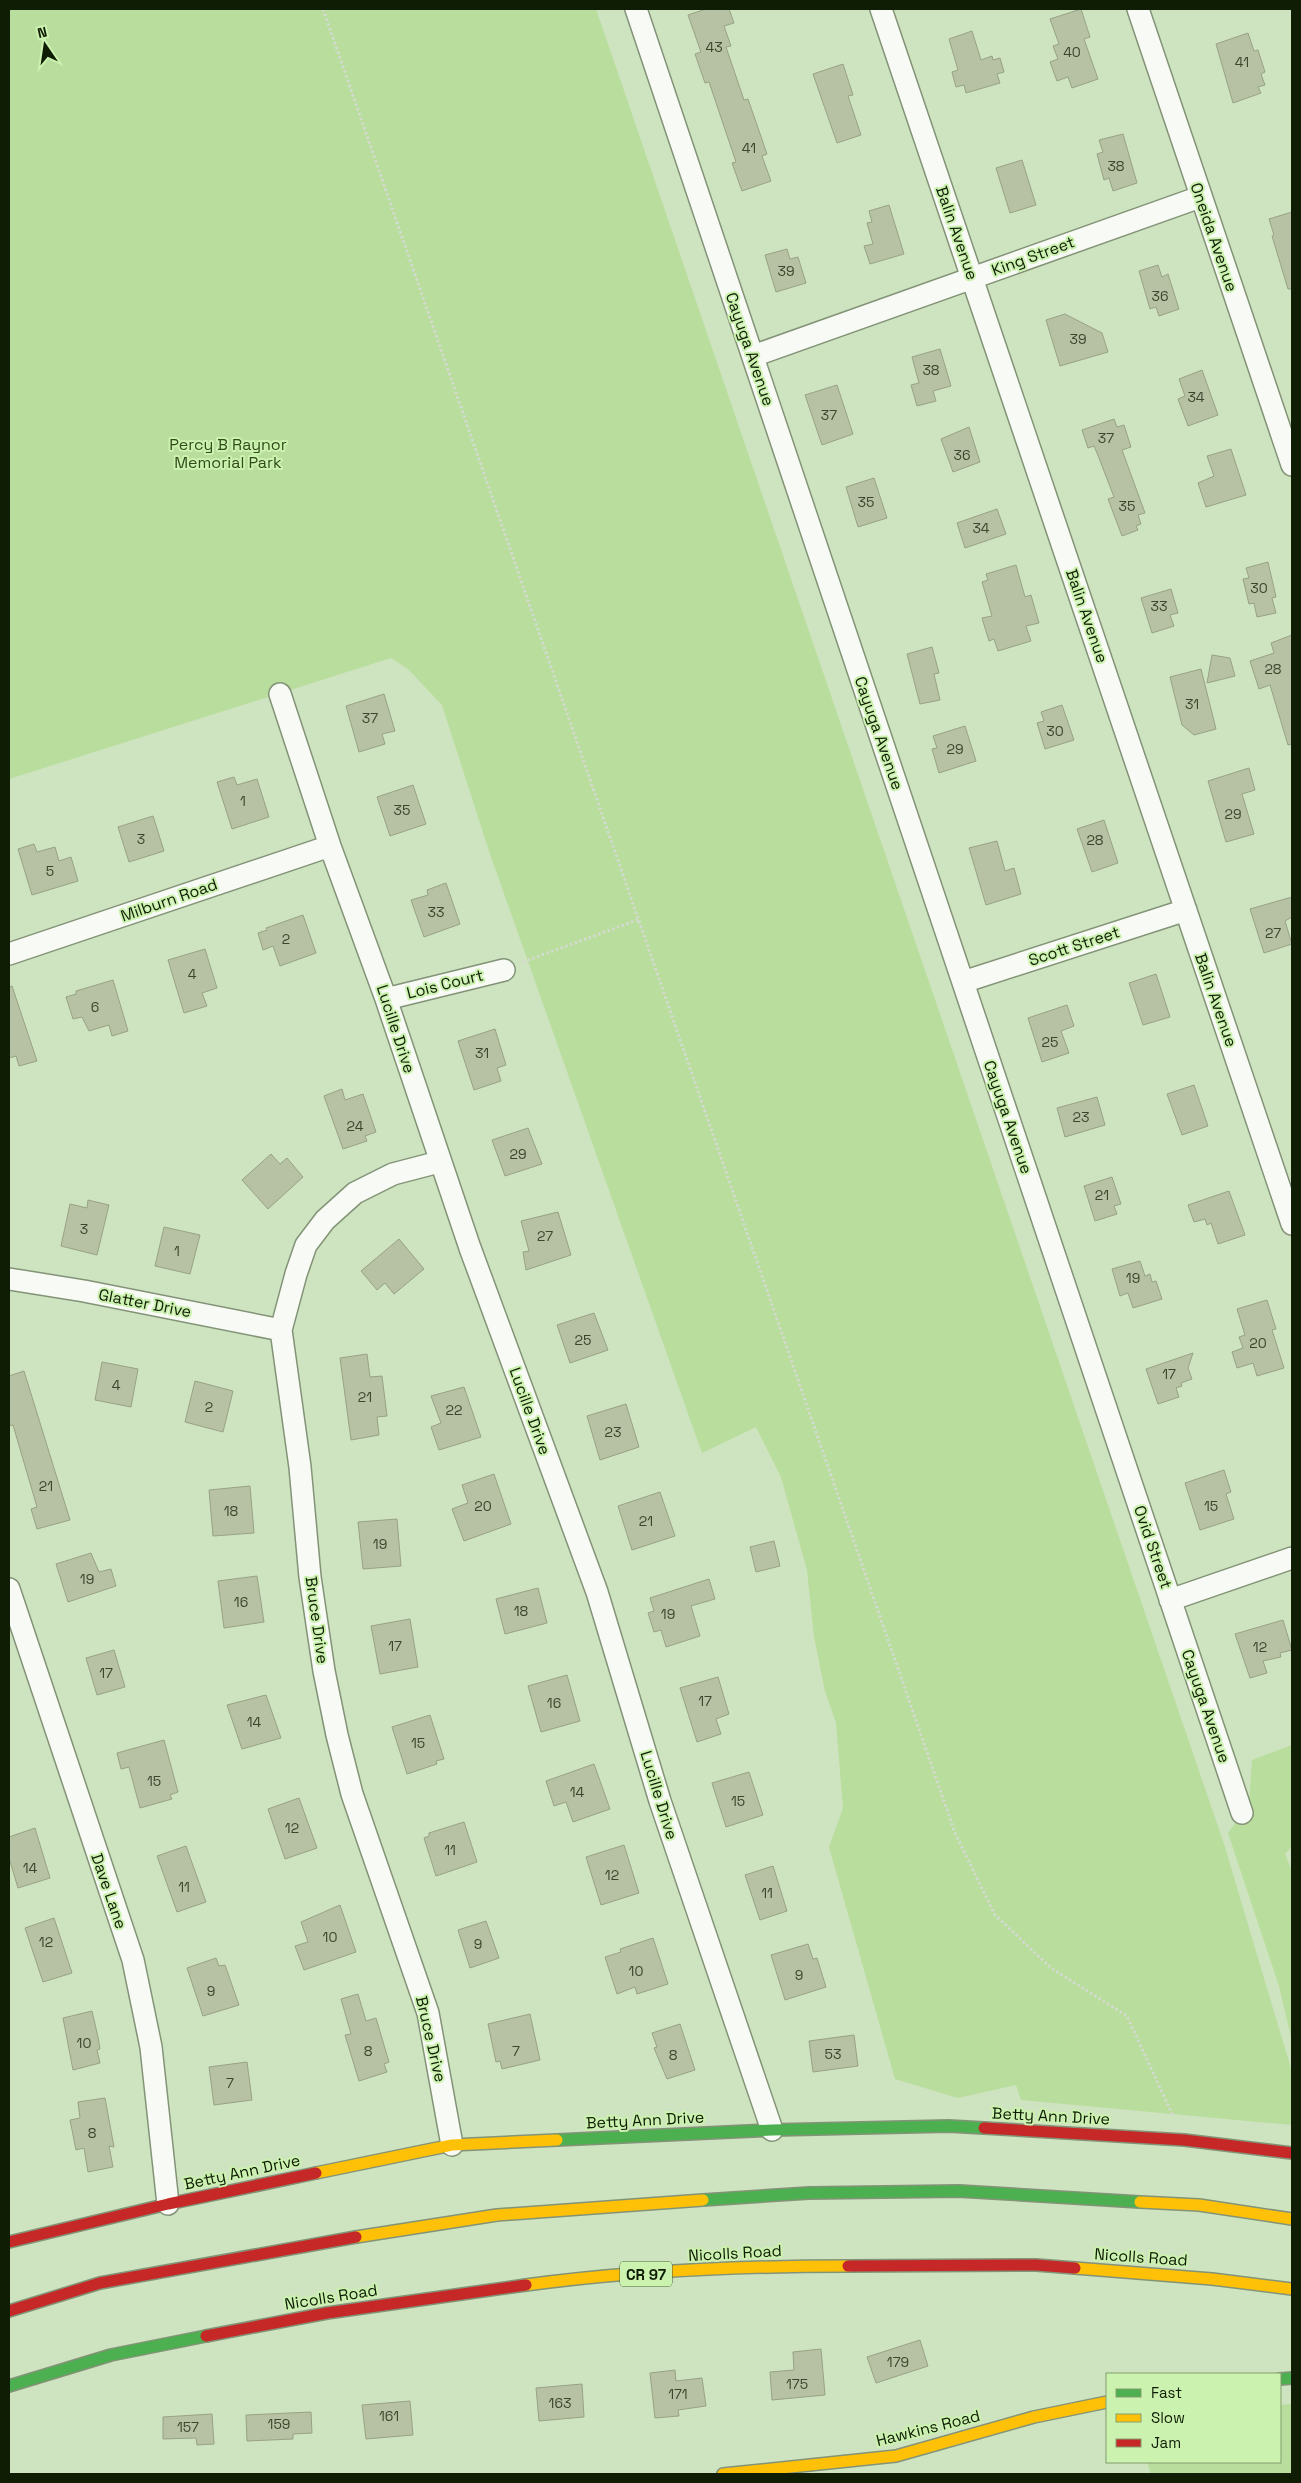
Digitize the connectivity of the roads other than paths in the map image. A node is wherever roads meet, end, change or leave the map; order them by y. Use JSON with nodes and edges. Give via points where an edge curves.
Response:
{"nodes":[{"id":1,"x":636,"y":9,"type":"edge"},
{"id":2,"x":881,"y":9,"type":"edge"},
{"id":3,"x":1138,"y":9,"type":"edge"},
{"id":4,"x":1200,"y":197,"type":"junction"},
{"id":5,"x":972,"y":278,"type":"junction"},
{"id":6,"x":753,"y":356,"type":"junction"},
{"id":7,"x":1292,"y":464,"type":"edge"},
{"id":8,"x":280,"y":694,"type":"dead end"},
{"id":9,"x":330,"y":846,"type":"junction"},
{"id":10,"x":1186,"y":910,"type":"junction"},
{"id":11,"x":9,"y":954,"type":"edge"},
{"id":12,"x":504,"y":970,"type":"road end"},
{"id":13,"x":963,"y":982,"type":"junction"},
{"id":14,"x":386,"y":999,"type":"junction"},
{"id":15,"x":439,"y":1162,"type":"junction"},
{"id":16,"x":1292,"y":1224,"type":"edge"},
{"id":17,"x":9,"y":1280,"type":"edge"},
{"id":18,"x":281,"y":1330,"type":"junction"},
{"id":19,"x":1122,"y":1457,"type":"joint"},
{"id":20,"x":1292,"y":1558,"type":"edge"},
{"id":21,"x":9,"y":1589,"type":"edge"},
{"id":22,"x":1170,"y":1600,"type":"junction"},
{"id":23,"x":1242,"y":1813,"type":"dead end"},
{"id":24,"x":772,"y":2130,"type":"junction"},
{"id":25,"x":452,"y":2145,"type":"junction"},
{"id":26,"x":1292,"y":2153,"type":"edge"},
{"id":27,"x":168,"y":2204,"type":"junction"},
{"id":28,"x":1292,"y":2219,"type":"edge"},
{"id":29,"x":9,"y":2242,"type":"edge"},
{"id":30,"x":1292,"y":2289,"type":"edge"},
{"id":31,"x":9,"y":2311,"type":"edge"},
{"id":32,"x":9,"y":2386,"type":"edge"},
{"id":33,"x":1106,"y":2402,"type":"edge"},
{"id":34,"x":723,"y":2474,"type":"edge"}],
"edges":[{"from":1,"to":6,"type":"street","name":"Cayuga Avenue"},
{"from":2,"to":5,"type":"street","name":"Balin Avenue"},
{"from":3,"to":4,"type":"street","name":"Oneida Avenue"},
{"from":4,"to":5,"type":"street","name":"King Street"},
{"from":4,"to":7,"type":"street","name":"Oneida Avenue"},
{"from":5,"to":6,"type":"street","name":"King Street"},
{"from":5,"to":10,"type":"street","name":"Balin Avenue"},
{"from":6,"to":13,"type":"street","name":"Cayuga Avenue"},
{"from":8,"to":9,"type":"street","name":"Lucille Drive"},
{"from":9,"to":11,"type":"street","name":"Milburn Road"},
{"from":9,"to":14,"type":"street","name":"Lucille Drive"},
{"from":10,"to":13,"type":"street","name":"Scott Street"},
{"from":10,"to":16,"type":"street","name":"Balin Avenue"},
{"from":12,"to":14,"type":"street","name":"Lois Court"},
{"from":13,"to":19,"type":"street","name":"Cayuga Avenue"},
{"from":14,"to":15,"type":"street","name":"Lucille Drive"},
{"from":15,"to":18,"type":"street","name":"Bruce Drive","via":[[393,1174],[355,1193],[325,1220],[306,1245]]},
{"from":15,"to":24,"type":"street","name":"Lucille Drive","via":[[597,1592],[660,1801]]},
{"from":17,"to":18,"type":"street","name":"Glatter Drive","via":[[84,1291]]},
{"from":18,"to":25,"type":"street","name":"Bruce Drive","via":[[300,1466],[310,1576],[337,1735],[352,1794],[428,2013]]},
{"from":19,"to":22,"type":"street","name":"Ovid Street"},
{"from":20,"to":22,"type":"street","name":"Ovid Street"},
{"from":21,"to":27,"type":"street","name":"Dave Lane","via":[[133,1960],[151,2047]]},
{"from":22,"to":23,"type":"street","name":"Cayuga Avenue"},
{"from":24,"to":25,"type":"main road","name":"Betty Ann Drive"},
{"from":24,"to":26,"type":"main road","name":"Betty Ann Drive","via":[[949,2126],[1184,2140]]},
{"from":25,"to":27,"type":"main road","name":"Betty Ann Drive"},
{"from":27,"to":29,"type":"main road","name":"Betty Ann Drive"},
{"from":28,"to":31,"type":"main road","via":[[1199,2205],[959,2191],[809,2193],[664,2202],[497,2215],[302,2245],[100,2283]]},
{"from":30,"to":32,"type":"main road","name":"Nicolls Road","number":"CR 97","via":[[1036,2265],[785,2266],[572,2279],[327,2313],[111,2355]]},
{"from":33,"to":34,"type":"main road","name":"Hawkins Road","via":[[1034,2417],[896,2461]]}]}
